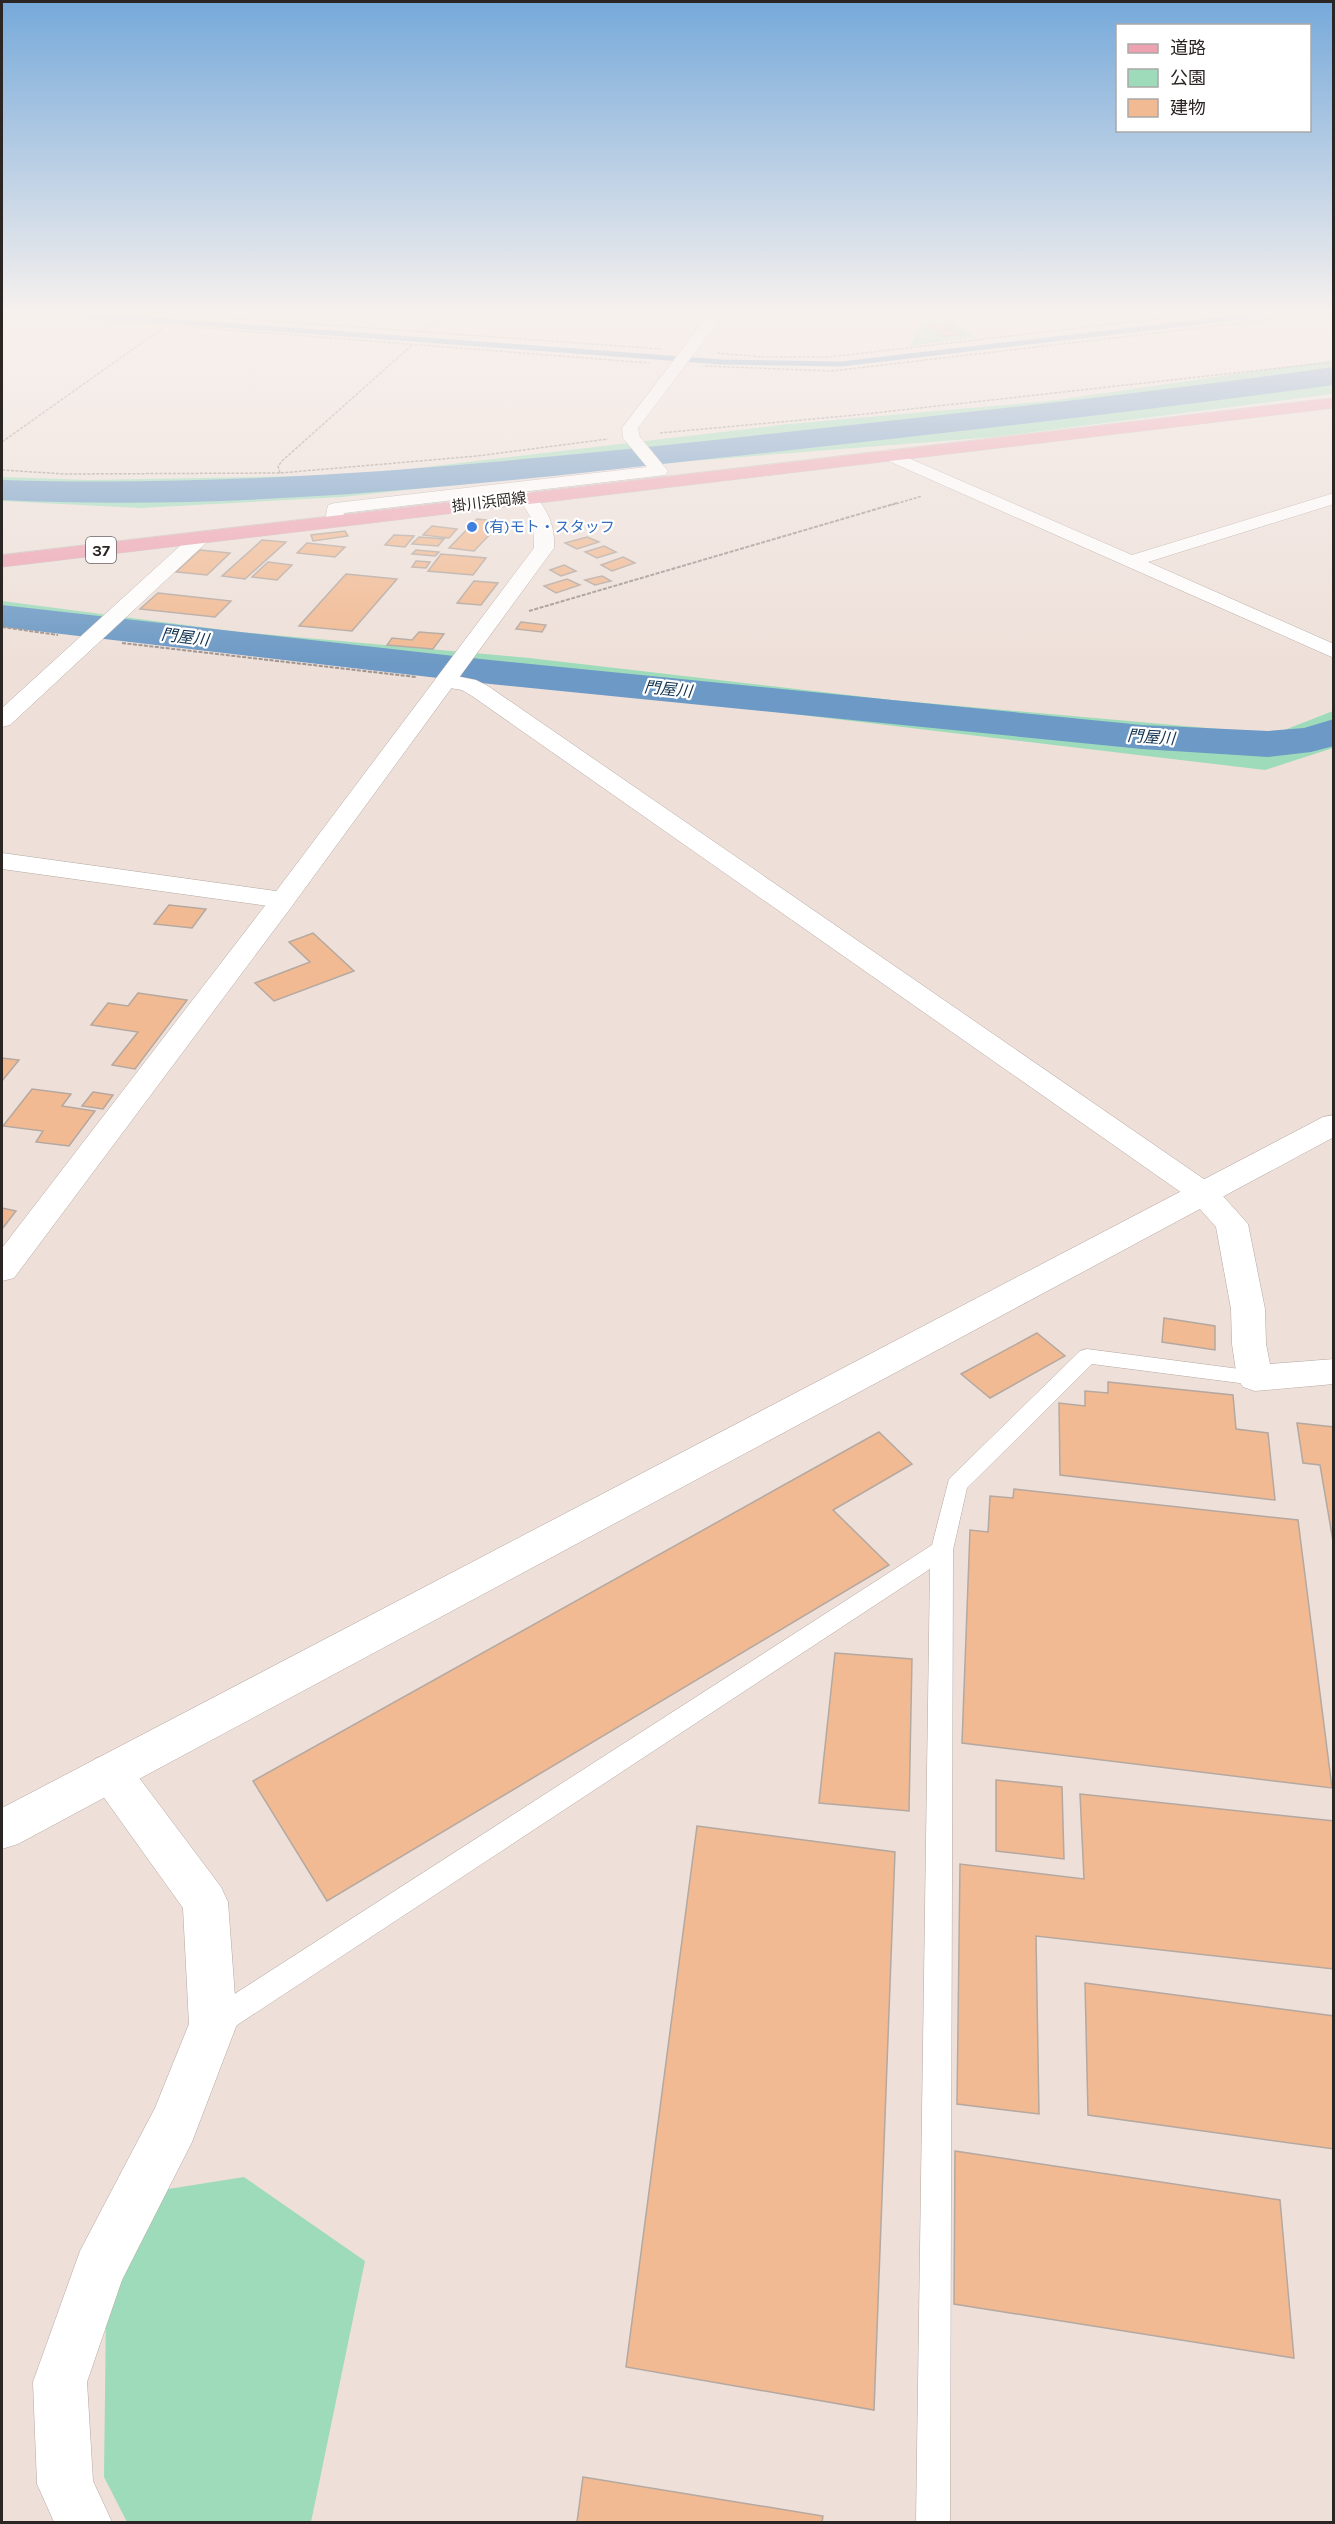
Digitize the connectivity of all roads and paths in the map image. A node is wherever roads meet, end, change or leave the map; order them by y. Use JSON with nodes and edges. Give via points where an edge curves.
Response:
{"nodes":[{"id":1,"x":22,"y":428,"type":"edge"},
{"id":2,"x":319,"y":428,"type":"edge"},
{"id":3,"x":630,"y":428,"type":"edge"},
{"id":4,"x":726,"y":428,"type":"edge"},
{"id":5,"x":1122,"y":428,"type":"edge"},
{"id":6,"x":632,"y":437,"type":"junction"},
{"id":7,"x":2,"y":442,"type":"edge"},
{"id":8,"x":890,"y":455,"type":"junction"},
{"id":9,"x":2,"y":470,"type":"edge"},
{"id":10,"x":279,"y":473,"type":"junction"},
{"id":11,"x":956,"y":486,"type":"junction"},
{"id":12,"x":527,"y":497,"type":"junction"},
{"id":13,"x":1334,"y":498,"type":"edge"},
{"id":14,"x":334,"y":520,"type":"junction"},
{"id":15,"x":200,"y":538,"type":"junction"},
{"id":16,"x":2,"y":561,"type":"edge"},
{"id":17,"x":1130,"y":562,"type":"junction"},
{"id":18,"x":496,"y":613,"type":"junction"},
{"id":19,"x":2,"y":627,"type":"edge"},
{"id":20,"x":88,"y":639,"type":"junction"},
{"id":21,"x":1334,"y":652,"type":"edge"},
{"id":22,"x":446,"y":681,"type":"junction"},
{"id":23,"x":2,"y":720,"type":"edge"},
{"id":24,"x":2,"y":861,"type":"edge"},
{"id":25,"x":283,"y":900,"type":"junction"},
{"id":26,"x":1334,"y":1124,"type":"edge"},
{"id":27,"x":1203,"y":1194,"type":"junction"},
{"id":28,"x":2,"y":1270,"type":"edge"},
{"id":29,"x":1334,"y":1371,"type":"edge"},
{"id":30,"x":1255,"y":1378,"type":"junction"},
{"id":31,"x":942,"y":1550,"type":"junction"},
{"id":32,"x":110,"y":1772,"type":"junction"},
{"id":33,"x":2,"y":1830,"type":"edge"},
{"id":34,"x":213,"y":2024,"type":"junction"},
{"id":35,"x":83,"y":2523,"type":"edge"},
{"id":36,"x":933,"y":2523,"type":"edge"}],
"edges":[{"from":1,"to":7,"type":"path"},
{"from":2,"to":10,"type":"path","via":[[283,460],[278,466]]},
{"from":3,"to":6,"type":"street"},
{"from":4,"to":6,"type":"path"},
{"from":5,"to":8,"type":"main road","name":"掛川浜岡線","number":"37"},
{"from":6,"to":10,"type":"path","via":[[477,456]]},
{"from":6,"to":14,"type":"street","via":[[659,471],[335,509]]},
{"from":8,"to":11,"type":"street"},
{"from":8,"to":12,"type":"main road","name":"掛川浜岡線","number":"37"},
{"from":9,"to":10,"type":"path","via":[[65,474]]},
{"from":11,"to":17,"type":"street"},
{"from":11,"to":18,"type":"path","via":[[517,615]]},
{"from":12,"to":14,"type":"main road","name":"掛川浜岡線","number":"37"},
{"from":12,"to":18,"type":"street","via":[[542,514],[546,530],[544,548]]},
{"from":13,"to":17,"type":"street"},
{"from":14,"to":15,"type":"main road","name":"掛川浜岡線","number":"37"},
{"from":15,"to":16,"type":"main road","name":"掛川浜岡線","number":"37"},
{"from":15,"to":20,"type":"street"},
{"from":17,"to":21,"type":"street"},
{"from":18,"to":22,"type":"street"},
{"from":19,"to":20,"type":"path"},
{"from":20,"to":22,"type":"path"},
{"from":20,"to":23,"type":"street"},
{"from":22,"to":25,"type":"street"},
{"from":22,"to":27,"type":"street","via":[[480,691]]},
{"from":24,"to":25,"type":"street"},
{"from":25,"to":28,"type":"street"},
{"from":26,"to":27,"type":"street"},
{"from":27,"to":30,"type":"street","via":[[1232,1224],[1248,1309]]},
{"from":27,"to":32,"type":"street"},
{"from":29,"to":30,"type":"street"},
{"from":30,"to":31,"type":"lane","via":[[1087,1356],[957,1485]]},
{"from":31,"to":34,"type":"lane"},
{"from":31,"to":36,"type":"lane"},
{"from":32,"to":33,"type":"street"},
{"from":32,"to":34,"type":"street","via":[[205,1902]]},
{"from":34,"to":35,"type":"street","via":[[174,2124],[99,2270],[60,2382],[65,2484]]}]}
